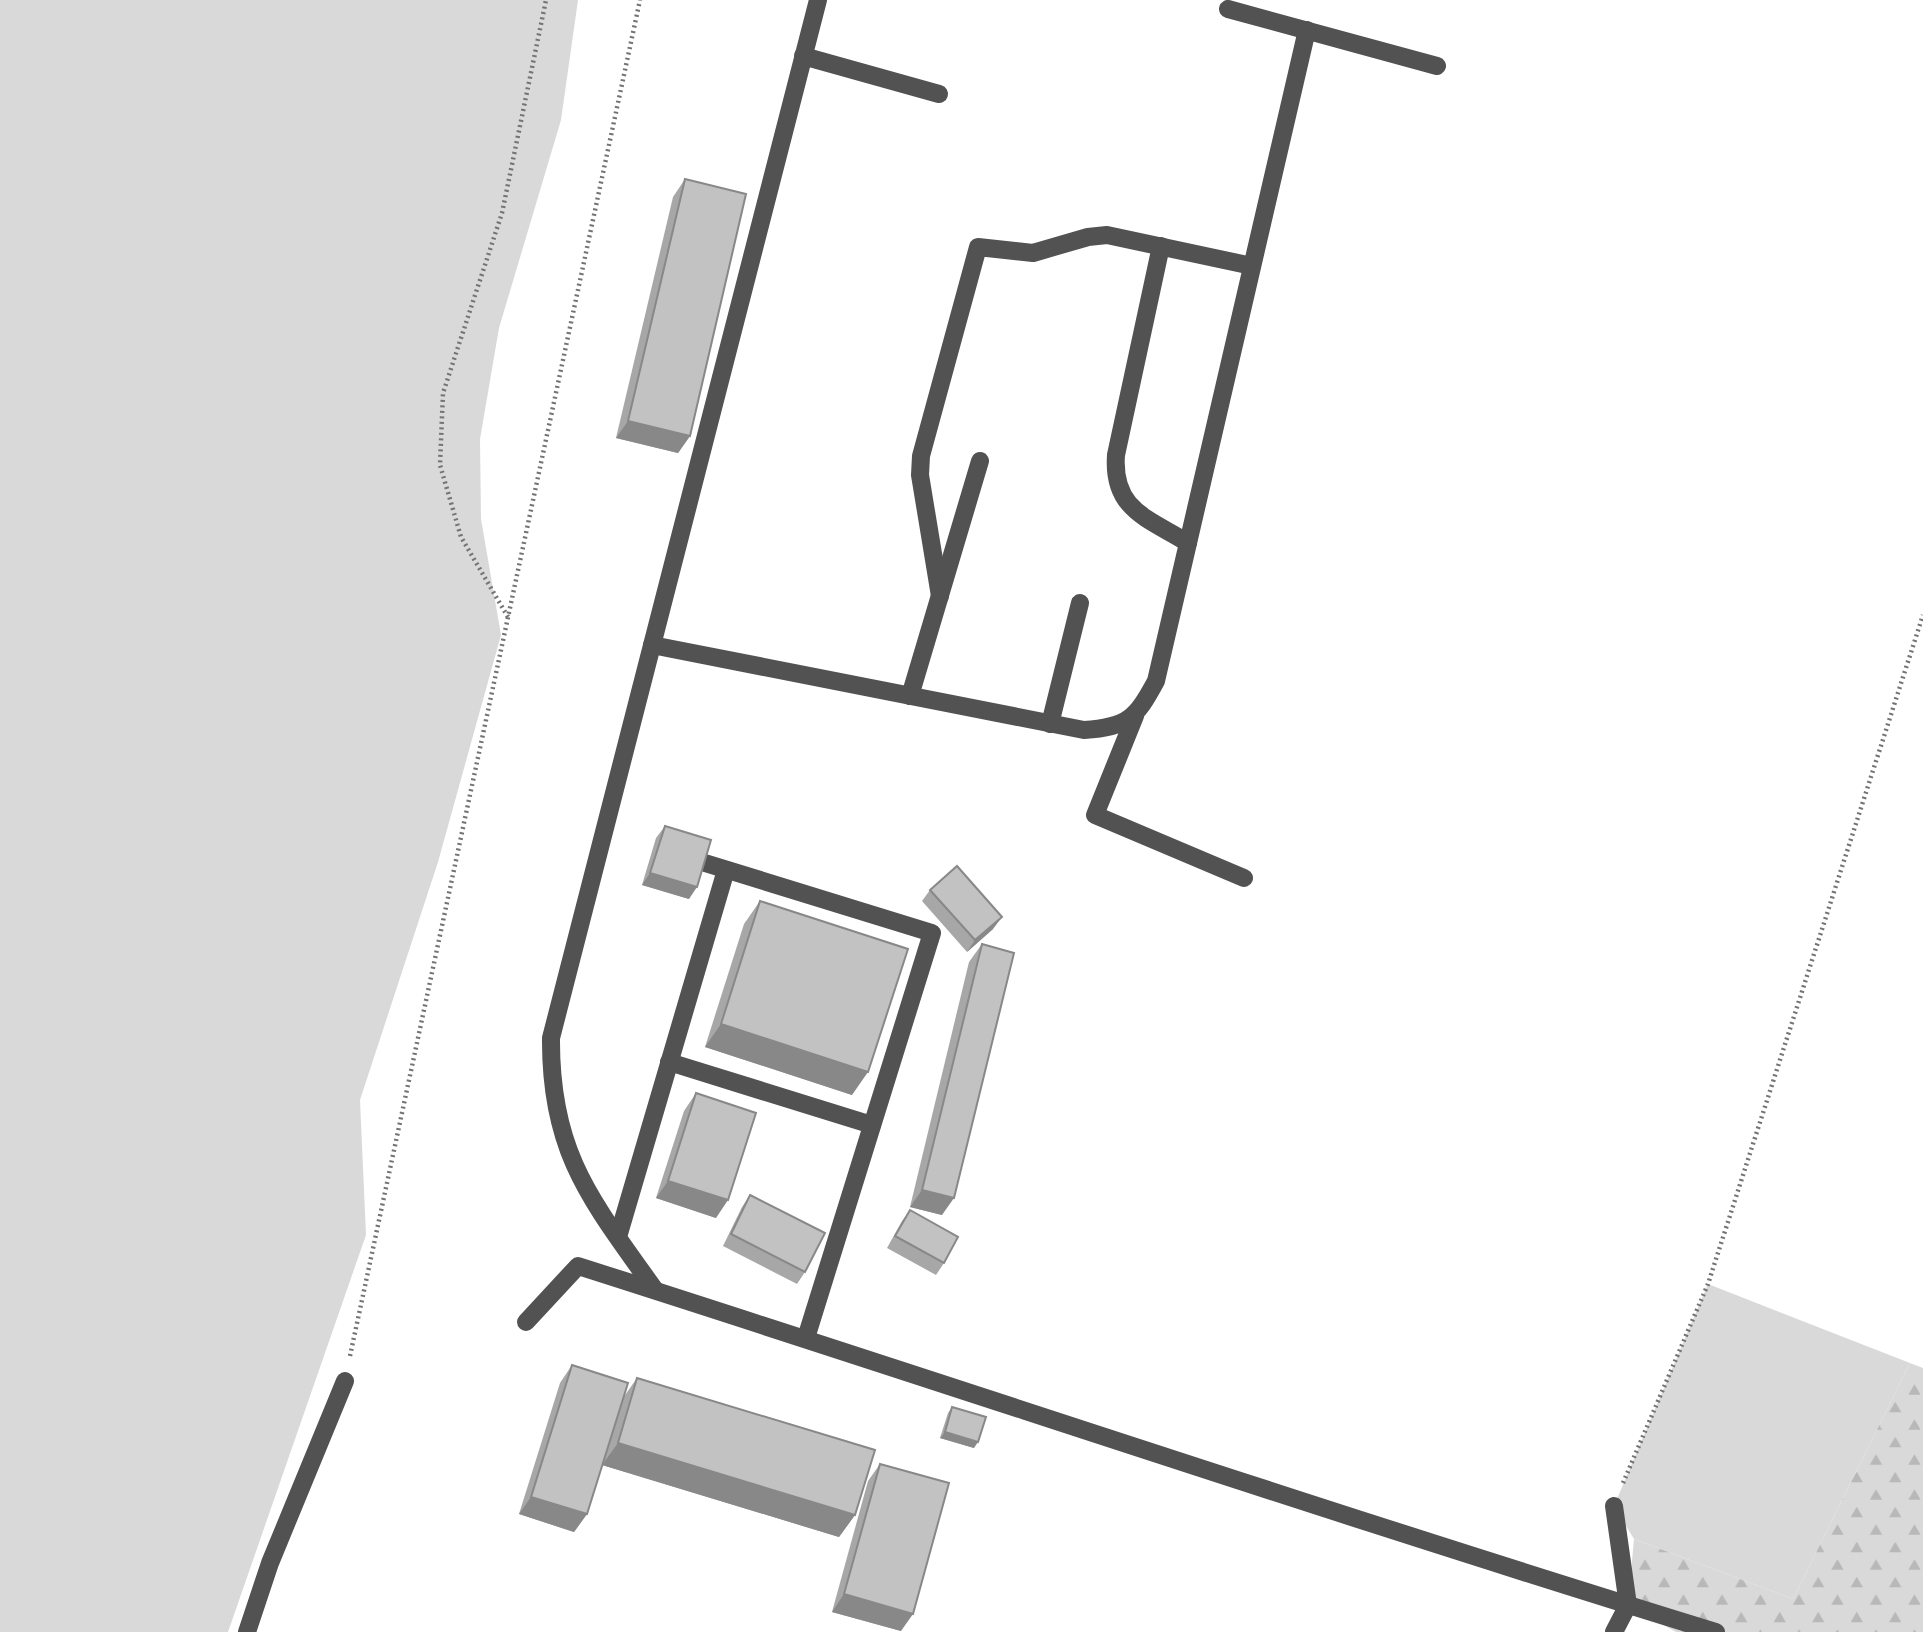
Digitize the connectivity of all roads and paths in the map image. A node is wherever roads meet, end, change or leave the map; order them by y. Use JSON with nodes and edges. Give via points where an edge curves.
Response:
{"nodes":[{"id":1,"x":546,"y":0,"type":"edge"},
{"id":2,"x":640,"y":0,"type":"edge"},
{"id":3,"x":817,"y":0,"type":"edge"},
{"id":4,"x":1228,"y":9,"type":"dead end"},
{"id":5,"x":1307,"y":30,"type":"junction"},
{"id":6,"x":803,"y":56,"type":"junction"},
{"id":7,"x":1437,"y":66,"type":"dead end"},
{"id":8,"x":939,"y":94,"type":"dead end"},
{"id":9,"x":1161,"y":246,"type":"junction"},
{"id":10,"x":1252,"y":266,"type":"junction"},
{"id":11,"x":980,"y":461,"type":"dead end"},
{"id":12,"x":1188,"y":543,"type":"junction"},
{"id":13,"x":940,"y":596,"type":"junction"},
{"id":14,"x":1080,"y":603,"type":"dead end"},
{"id":15,"x":1923,"y":615,"type":"edge"},
{"id":16,"x":509,"y":618,"type":"junction"},
{"id":17,"x":652,"y":645,"type":"junction"},
{"id":18,"x":910,"y":696,"type":"junction"},
{"id":19,"x":1135,"y":716,"type":"junction"},
{"id":20,"x":1050,"y":724,"type":"junction"},
{"id":21,"x":705,"y":863,"type":"edge"},
{"id":22,"x":726,"y":870,"type":"junction"},
{"id":23,"x":1244,"y":878,"type":"dead end"},
{"id":24,"x":669,"y":1062,"type":"junction"},
{"id":25,"x":872,"y":1125,"type":"junction"},
{"id":26,"x":618,"y":1237,"type":"junction"},
{"id":27,"x":655,"y":1290,"type":"junction"},
{"id":28,"x":526,"y":1322,"type":"dead end"},
{"id":29,"x":806,"y":1338,"type":"junction"},
{"id":30,"x":345,"y":1381,"type":"joint"},
{"id":31,"x":1614,"y":1506,"type":"joint"},
{"id":32,"x":1628,"y":1605,"type":"junction"},
{"id":33,"x":247,"y":1632,"type":"edge"},
{"id":34,"x":1614,"y":1632,"type":"edge"},
{"id":35,"x":1716,"y":1632,"type":"edge"}],
"edges":[{"from":1,"to":16,"type":"path","via":[[502,213],[443,393],[440,465],[461,537]]},
{"from":2,"to":16,"type":"path"},
{"from":3,"to":6,"type":"lane"},
{"from":4,"to":5,"type":"lane"},
{"from":5,"to":7,"type":"lane"},
{"from":5,"to":10,"type":"lane"},
{"from":6,"to":8,"type":"lane"},
{"from":6,"to":17,"type":"lane"},
{"from":9,"to":10,"type":"lane"},
{"from":9,"to":12,"type":"lane","via":[[1115,471],[1130,507]]},
{"from":9,"to":13,"type":"lane","via":[[1107,235],[1032,253],[978,247],[921,456],[920,475]]},
{"from":10,"to":12,"type":"lane"},
{"from":11,"to":13,"type":"lane"},
{"from":12,"to":19,"type":"lane","via":[[1157,681]]},
{"from":13,"to":18,"type":"lane"},
{"from":14,"to":20,"type":"lane"},
{"from":15,"to":31,"type":"path","via":[[1708,1284]]},
{"from":16,"to":30,"type":"path"},
{"from":17,"to":18,"type":"lane"},
{"from":17,"to":26,"type":"lane","via":[[551,1038],[553,1093],[566,1147],[595,1205]]},
{"from":18,"to":20,"type":"lane"},
{"from":19,"to":20,"type":"lane","via":[[1103,729]]},
{"from":19,"to":23,"type":"lane","via":[[1095,815]]},
{"from":21,"to":22,"type":"lane"},
{"from":22,"to":24,"type":"lane"},
{"from":22,"to":25,"type":"lane","via":[[932,933]]},
{"from":24,"to":25,"type":"lane"},
{"from":24,"to":26,"type":"lane"},
{"from":25,"to":29,"type":"lane"},
{"from":26,"to":27,"type":"lane"},
{"from":27,"to":28,"type":"lane","via":[[578,1266]]},
{"from":27,"to":29,"type":"lane"},
{"from":29,"to":32,"type":"lane"},
{"from":30,"to":33,"type":"lane","via":[[270,1563]]},
{"from":31,"to":32,"type":"lane"},
{"from":32,"to":34,"type":"lane"},
{"from":32,"to":35,"type":"lane"}]}
